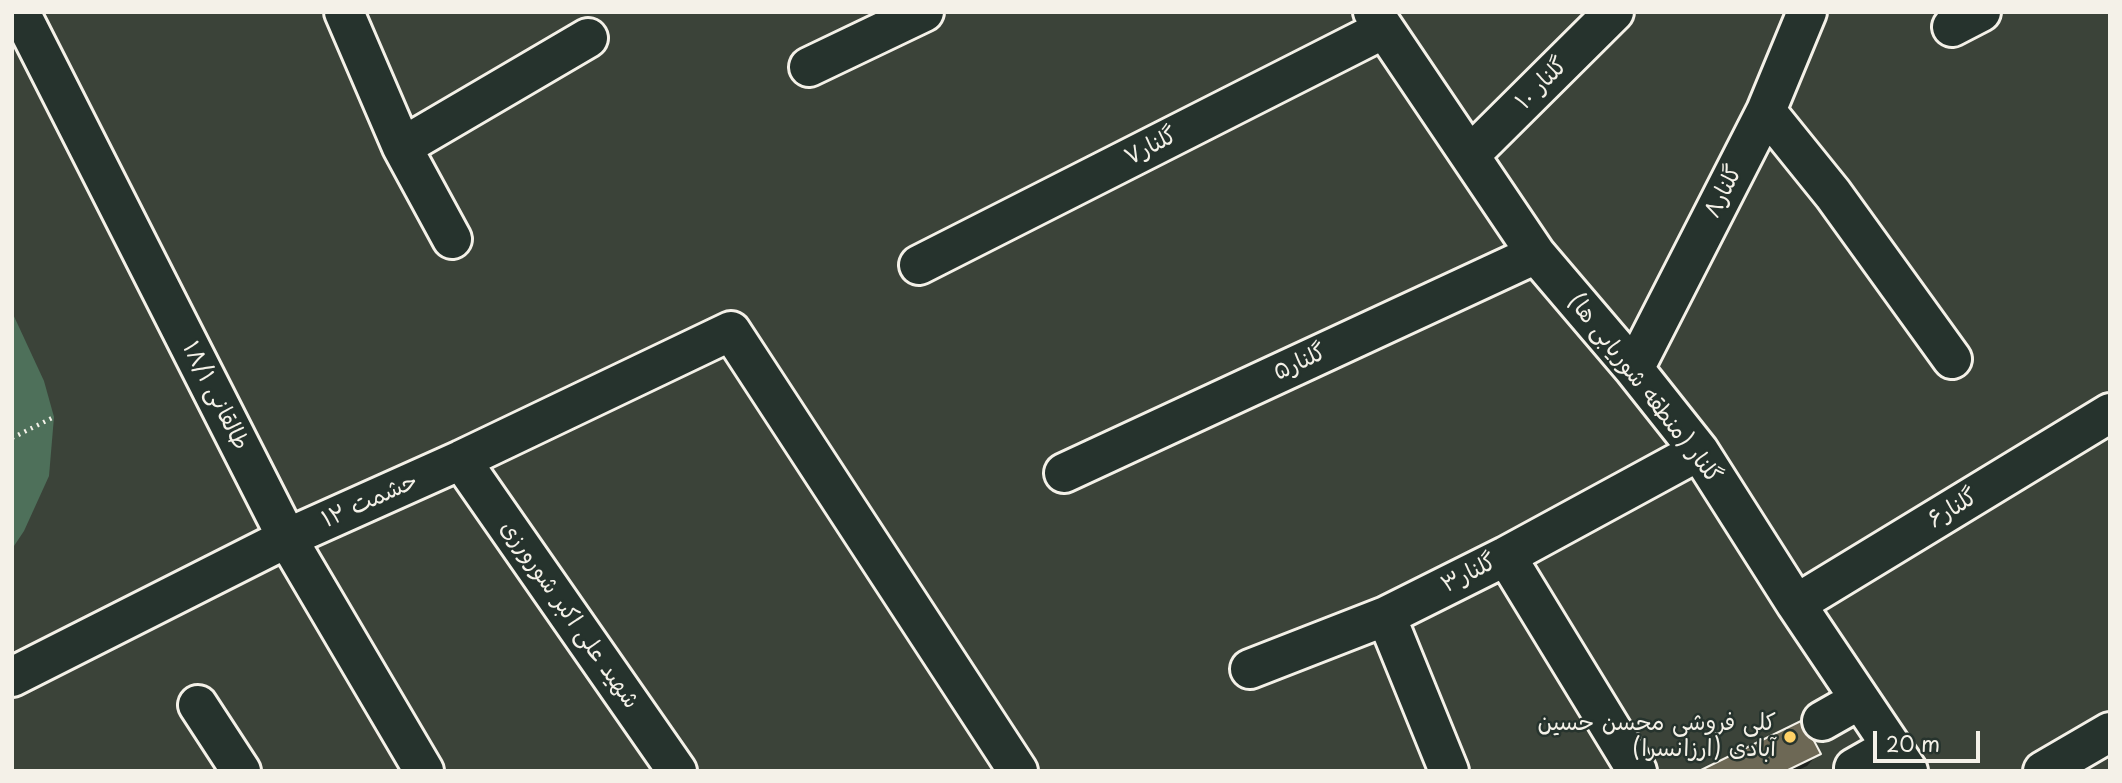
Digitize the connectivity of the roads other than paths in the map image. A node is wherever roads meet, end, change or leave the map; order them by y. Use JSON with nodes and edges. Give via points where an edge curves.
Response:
{"nodes":[{"id":1,"x":344,"y":12,"type":"edge"},
{"id":2,"x":924,"y":12,"type":"edge"},
{"id":3,"x":1614,"y":12,"type":"edge"},
{"id":4,"x":31,"y":15,"type":"edge"},
{"id":5,"x":1378,"y":20,"type":"edge"},
{"id":6,"x":1796,"y":21,"type":"edge"},
{"id":7,"x":588,"y":38,"type":"dead end"},
{"id":8,"x":809,"y":66,"type":"dead end"},
{"id":9,"x":1766,"y":111,"type":"junction"},
{"id":10,"x":402,"y":147,"type":"junction"},
{"id":11,"x":1470,"y":155,"type":"junction"},
{"id":12,"x":452,"y":239,"type":"dead end"},
{"id":13,"x":1536,"y":254,"type":"junction"},
{"id":14,"x":919,"y":265,"type":"dead end"},
{"id":15,"x":1952,"y":359,"type":"dead end"},
{"id":16,"x":1634,"y":369,"type":"junction"},
{"id":17,"x":2110,"y":413,"type":"edge"},
{"id":18,"x":1699,"y":451,"type":"junction"},
{"id":19,"x":461,"y":460,"type":"junction"},
{"id":20,"x":1064,"y":473,"type":"dead end"},
{"id":21,"x":287,"y":538,"type":"junction"},
{"id":22,"x":1506,"y":556,"type":"junction"},
{"id":23,"x":1797,"y":604,"type":"junction"},
{"id":24,"x":1386,"y":616,"type":"junction"},
{"id":25,"x":1250,"y":669,"type":"dead end"},
{"id":26,"x":12,"y":677,"type":"edge"},
{"id":27,"x":1859,"y":700,"type":"junction"},
{"id":28,"x":198,"y":705,"type":"dead end"},
{"id":29,"x":1822,"y":721,"type":"dead end"},
{"id":30,"x":2110,"y":732,"type":"edge"},
{"id":31,"x":1900,"y":759,"type":"edge"},
{"id":32,"x":1854,"y":768,"type":"dead end"},
{"id":33,"x":241,"y":771,"type":"edge"},
{"id":34,"x":424,"y":771,"type":"edge"},
{"id":35,"x":677,"y":771,"type":"edge"},
{"id":36,"x":1017,"y":771,"type":"edge"},
{"id":37,"x":1449,"y":771,"type":"edge"},
{"id":38,"x":1637,"y":771,"type":"edge"},
{"id":39,"x":2043,"y":771,"type":"edge"}],
"edges":[{"from":1,"to":10,"type":"street"},
{"from":2,"to":8,"type":"street"},
{"from":3,"to":11,"type":"street","name":"گلنار ۱۰"},
{"from":4,"to":21,"type":"street","name":"طالقانی ۱۸/۱"},
{"from":5,"to":11,"type":"street","name":"گلنار (منطقه شوریابی ها)"},
{"from":5,"to":14,"type":"street","name":"گلنار۷"},
{"from":6,"to":9,"type":"street","name":"گلنار۸"},
{"from":7,"to":10,"type":"street"},
{"from":9,"to":15,"type":"street","via":[[1833,194]]},
{"from":9,"to":16,"type":"street","name":"گلنار۸"},
{"from":10,"to":12,"type":"street"},
{"from":11,"to":13,"type":"street","name":"گلنار (منطقه شوریابی ها)"},
{"from":13,"to":16,"type":"street","name":"گلنار (منطقه شوریابی ها)"},
{"from":13,"to":20,"type":"street","name":"گلنار۵"},
{"from":16,"to":18,"type":"street","name":"گلنار (منطقه شوریابی ها)"},
{"from":17,"to":23,"type":"street","name":"گلنار۶"},
{"from":18,"to":22,"type":"street","name":"گلنار۳"},
{"from":18,"to":23,"type":"street","name":"گلنار (منطقه شوریابی ها)"},
{"from":19,"to":21,"type":"street","name":"حشمت ۱۲"},
{"from":19,"to":35,"type":"street","name":"شهید علی اکبر شورورزی"},
{"from":19,"to":36,"type":"street","name":"حشمت ۱۲","via":[[731,331]]},
{"from":21,"to":26,"type":"street","name":"حشمت ۱۲"},
{"from":21,"to":34,"type":"street","name":"طالقانی ۱۸/۱"},
{"from":22,"to":24,"type":"street","name":"گلنار۳"},
{"from":22,"to":38,"type":"street"},
{"from":23,"to":27,"type":"street","name":"گلنار (منطقه شوریابی ها)"},
{"from":24,"to":25,"type":"street","name":"گلنار۳"},
{"from":24,"to":37,"type":"street"},
{"from":27,"to":29,"type":"street"},
{"from":27,"to":31,"type":"street","name":"گلنار (منطقه شوریابی ها)"},
{"from":28,"to":33,"type":"street"},
{"from":30,"to":39,"type":"street"},
{"from":31,"to":32,"type":"street"}]}
